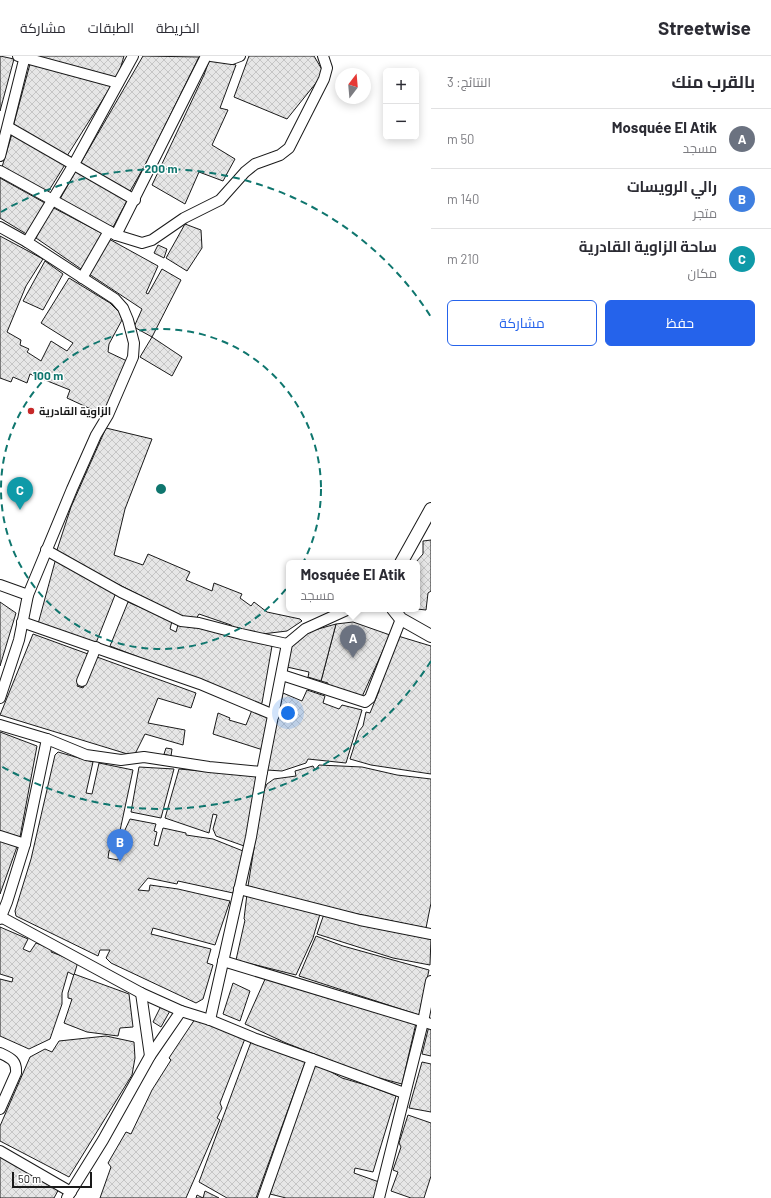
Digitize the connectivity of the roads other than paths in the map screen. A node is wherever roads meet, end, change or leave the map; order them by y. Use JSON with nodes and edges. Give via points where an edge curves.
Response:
{"nodes":[{"id":1,"x":133,"y":56,"type":"edge"},
{"id":2,"x":206,"y":56,"type":"edge"},
{"id":3,"x":211,"y":56,"type":"edge"},
{"id":4,"x":240,"y":56,"type":"edge"},
{"id":5,"x":323,"y":56,"type":"edge"},
{"id":6,"x":23,"y":57,"type":"edge"},
{"id":7,"x":118,"y":84,"type":"junction"},
{"id":8,"x":6,"y":123,"type":"edge"},
{"id":9,"x":0,"y":156,"type":"edge"},
{"id":10,"x":74,"y":164,"type":"junction"},
{"id":11,"x":0,"y":171,"type":"edge"},
{"id":12,"x":52,"y":198,"type":"junction"},
{"id":13,"x":135,"y":200,"type":"junction"},
{"id":14,"x":0,"y":227,"type":"edge"},
{"id":15,"x":113,"y":233,"type":"junction"},
{"id":16,"x":27,"y":242,"type":"junction"},
{"id":17,"x":82,"y":278,"type":"junction"},
{"id":18,"x":431,"y":509,"type":"edge"},
{"id":19,"x":46,"y":550,"type":"junction"},
{"id":20,"x":403,"y":560,"type":"edge"},
{"id":21,"x":0,"y":585,"type":"edge"},
{"id":22,"x":28,"y":595,"type":"junction"},
{"id":23,"x":342,"y":612,"type":"edge"},
{"id":24,"x":395,"y":612,"type":"edge"},
{"id":25,"x":401,"y":620,"type":"junction"},
{"id":26,"x":22,"y":622,"type":"junction"},
{"id":27,"x":431,"y":636,"type":"edge"},
{"id":28,"x":288,"y":644,"type":"junction"},
{"id":29,"x":96,"y":647,"type":"junction"},
{"id":30,"x":282,"y":675,"type":"junction"},
{"id":31,"x":82,"y":681,"type":"dead end"},
{"id":32,"x":0,"y":698,"type":"edge"},
{"id":33,"x":274,"y":715,"type":"junction"},
{"id":34,"x":0,"y":725,"type":"edge"},
{"id":35,"x":47,"y":739,"type":"junction"},
{"id":36,"x":262,"y":772,"type":"junction"},
{"id":37,"x":0,"y":836,"type":"edge"},
{"id":38,"x":25,"y":844,"type":"junction"},
{"id":39,"x":239,"y":889,"type":"junction"},
{"id":40,"x":1,"y":918,"type":"edge"},
{"id":41,"x":431,"y":934,"type":"edge"},
{"id":42,"x":223,"y":961,"type":"junction"},
{"id":43,"x":431,"y":981,"type":"edge"},
{"id":44,"x":141,"y":993,"type":"junction"},
{"id":45,"x":181,"y":1011,"type":"junction"},
{"id":46,"x":210,"y":1020,"type":"junction"},
{"id":47,"x":427,"y":1023,"type":"edge"},
{"id":48,"x":0,"y":1053,"type":"edge"},
{"id":49,"x":150,"y":1056,"type":"junction"},
{"id":50,"x":312,"y":1059,"type":"junction"},
{"id":51,"x":404,"y":1093,"type":"junction"},
{"id":52,"x":0,"y":1109,"type":"edge"},
{"id":53,"x":0,"y":1151,"type":"edge"},
{"id":54,"x":69,"y":1195,"type":"edge"},
{"id":55,"x":263,"y":1198,"type":"edge"},
{"id":56,"x":379,"y":1198,"type":"edge"}],
"edges":[{"from":1,"to":7,"type":"street"},
{"from":2,"to":13,"type":"street"},
{"from":3,"to":4,"type":"street","via":[[232,59]]},
{"from":5,"to":15,"type":"street","via":[[327,68],[324,79],[285,152],[254,164],[238,178],[220,200],[184,218],[152,240],[134,242]]},
{"from":6,"to":7,"type":"street"},
{"from":6,"to":8,"type":"street"},
{"from":7,"to":10,"type":"street"},
{"from":8,"to":9,"type":"street"},
{"from":8,"to":10,"type":"street"},
{"from":10,"to":12,"type":"street"},
{"from":10,"to":13,"type":"street"},
{"from":11,"to":12,"type":"street"},
{"from":12,"to":15,"type":"street"},
{"from":12,"to":16,"type":"street"},
{"from":13,"to":15,"type":"street"},
{"from":14,"to":16,"type":"street"},
{"from":15,"to":17,"type":"street"},
{"from":16,"to":17,"type":"street"},
{"from":17,"to":19,"type":"street","via":[[115,299],[123,308],[132,331],[134,350],[111,408],[90,449]]},
{"from":18,"to":20,"type":"street"},
{"from":19,"to":22,"type":"street"},
{"from":19,"to":28,"type":"street","via":[[181,622],[199,623]]},
{"from":21,"to":22,"type":"street"},
{"from":22,"to":26,"type":"street"},
{"from":23,"to":28,"type":"street","via":[[305,629],[294,636]]},
{"from":24,"to":25,"type":"street"},
{"from":25,"to":27,"type":"street"},
{"from":25,"to":30,"type":"street","via":[[370,698],[365,702]]},
{"from":26,"to":29,"type":"street"},
{"from":26,"to":32,"type":"street","via":[[19,640]]},
{"from":28,"to":30,"type":"street"},
{"from":29,"to":31,"type":"street"},
{"from":29,"to":33,"type":"street","via":[[200,684]]},
{"from":30,"to":33,"type":"street"},
{"from":33,"to":36,"type":"street"},
{"from":34,"to":35,"type":"street"},
{"from":35,"to":36,"type":"street","via":[[86,755],[121,760],[144,757],[209,768]]},
{"from":35,"to":38,"type":"street"},
{"from":36,"to":39,"type":"street"},
{"from":37,"to":38,"type":"street"},
{"from":38,"to":40,"type":"street"},
{"from":39,"to":41,"type":"street","via":[[360,920]]},
{"from":39,"to":42,"type":"street"},
{"from":40,"to":44,"type":"street"},
{"from":42,"to":46,"type":"street"},
{"from":42,"to":47,"type":"street"},
{"from":43,"to":47,"type":"street"},
{"from":44,"to":45,"type":"street"},
{"from":44,"to":49,"type":"street"},
{"from":45,"to":46,"type":"street"},
{"from":45,"to":49,"type":"street"},
{"from":46,"to":50,"type":"street"},
{"from":47,"to":51,"type":"street"},
{"from":48,"to":52,"type":"street","via":[[12,1060],[16,1073]]},
{"from":49,"to":54,"type":"street"},
{"from":50,"to":51,"type":"street"},
{"from":50,"to":55,"type":"street"},
{"from":51,"to":56,"type":"street"},
{"from":53,"to":54,"type":"street"}]}
